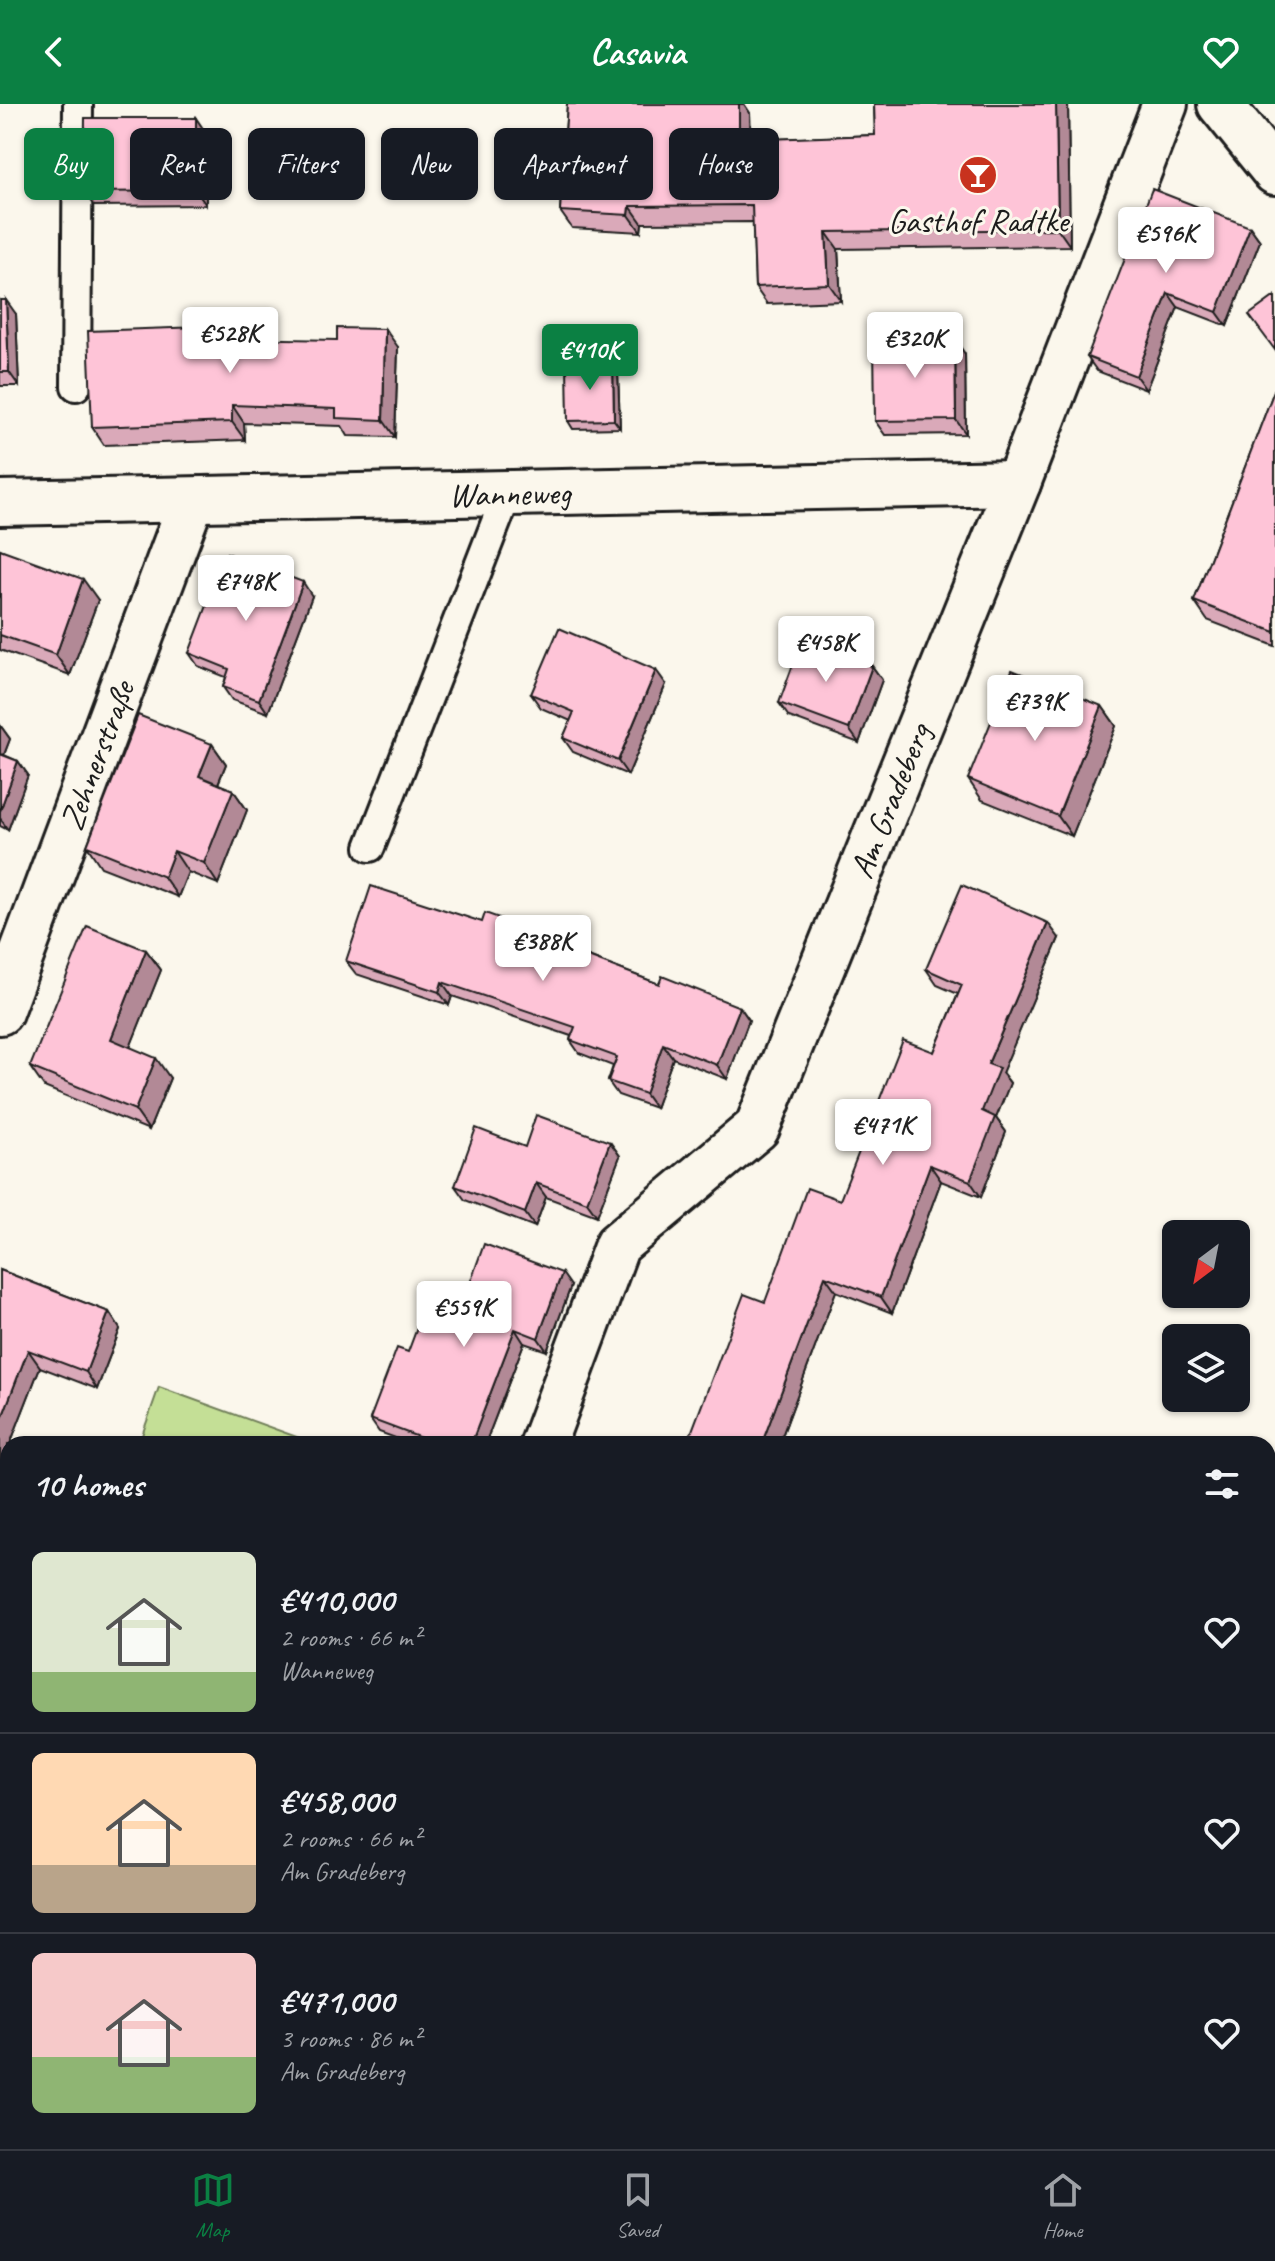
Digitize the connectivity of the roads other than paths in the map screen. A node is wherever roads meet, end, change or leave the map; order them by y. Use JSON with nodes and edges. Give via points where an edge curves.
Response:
{"nodes":[{"id":1,"x":78,"y":104,"type":"edge"},
{"id":2,"x":1165,"y":104,"type":"edge"},
{"id":3,"x":1220,"y":104,"type":"edge"},
{"id":4,"x":1275,"y":172,"type":"edge"},
{"id":5,"x":76,"y":386,"type":"dead end"},
{"id":6,"x":1018,"y":483,"type":"junction"},
{"id":7,"x":507,"y":494,"type":"junction"},
{"id":8,"x":192,"y":500,"type":"junction"},
{"id":9,"x":0,"y":503,"type":"edge"},
{"id":10,"x":370,"y":847,"type":"dead end"},
{"id":11,"x":0,"y":1012,"type":"edge"},
{"id":12,"x":546,"y":1436,"type":"edge"}],
"edges":[{"from":1,"to":5,"type":"lane"},
{"from":2,"to":6,"type":"street","name":"Am Gradeberg"},
{"from":3,"to":4,"type":"street"},
{"from":6,"to":7,"type":"street","name":"Wanneweg"},
{"from":6,"to":12,"type":"street","name":"Am Gradeberg","via":[[757,1128],[617,1245]]},
{"from":7,"to":8,"type":"street","name":"Wanneweg"},
{"from":7,"to":10,"type":"lane"},
{"from":8,"to":9,"type":"street","name":"Wanneweg"},
{"from":8,"to":11,"type":"street","name":"Zehnerstraße"}]}
